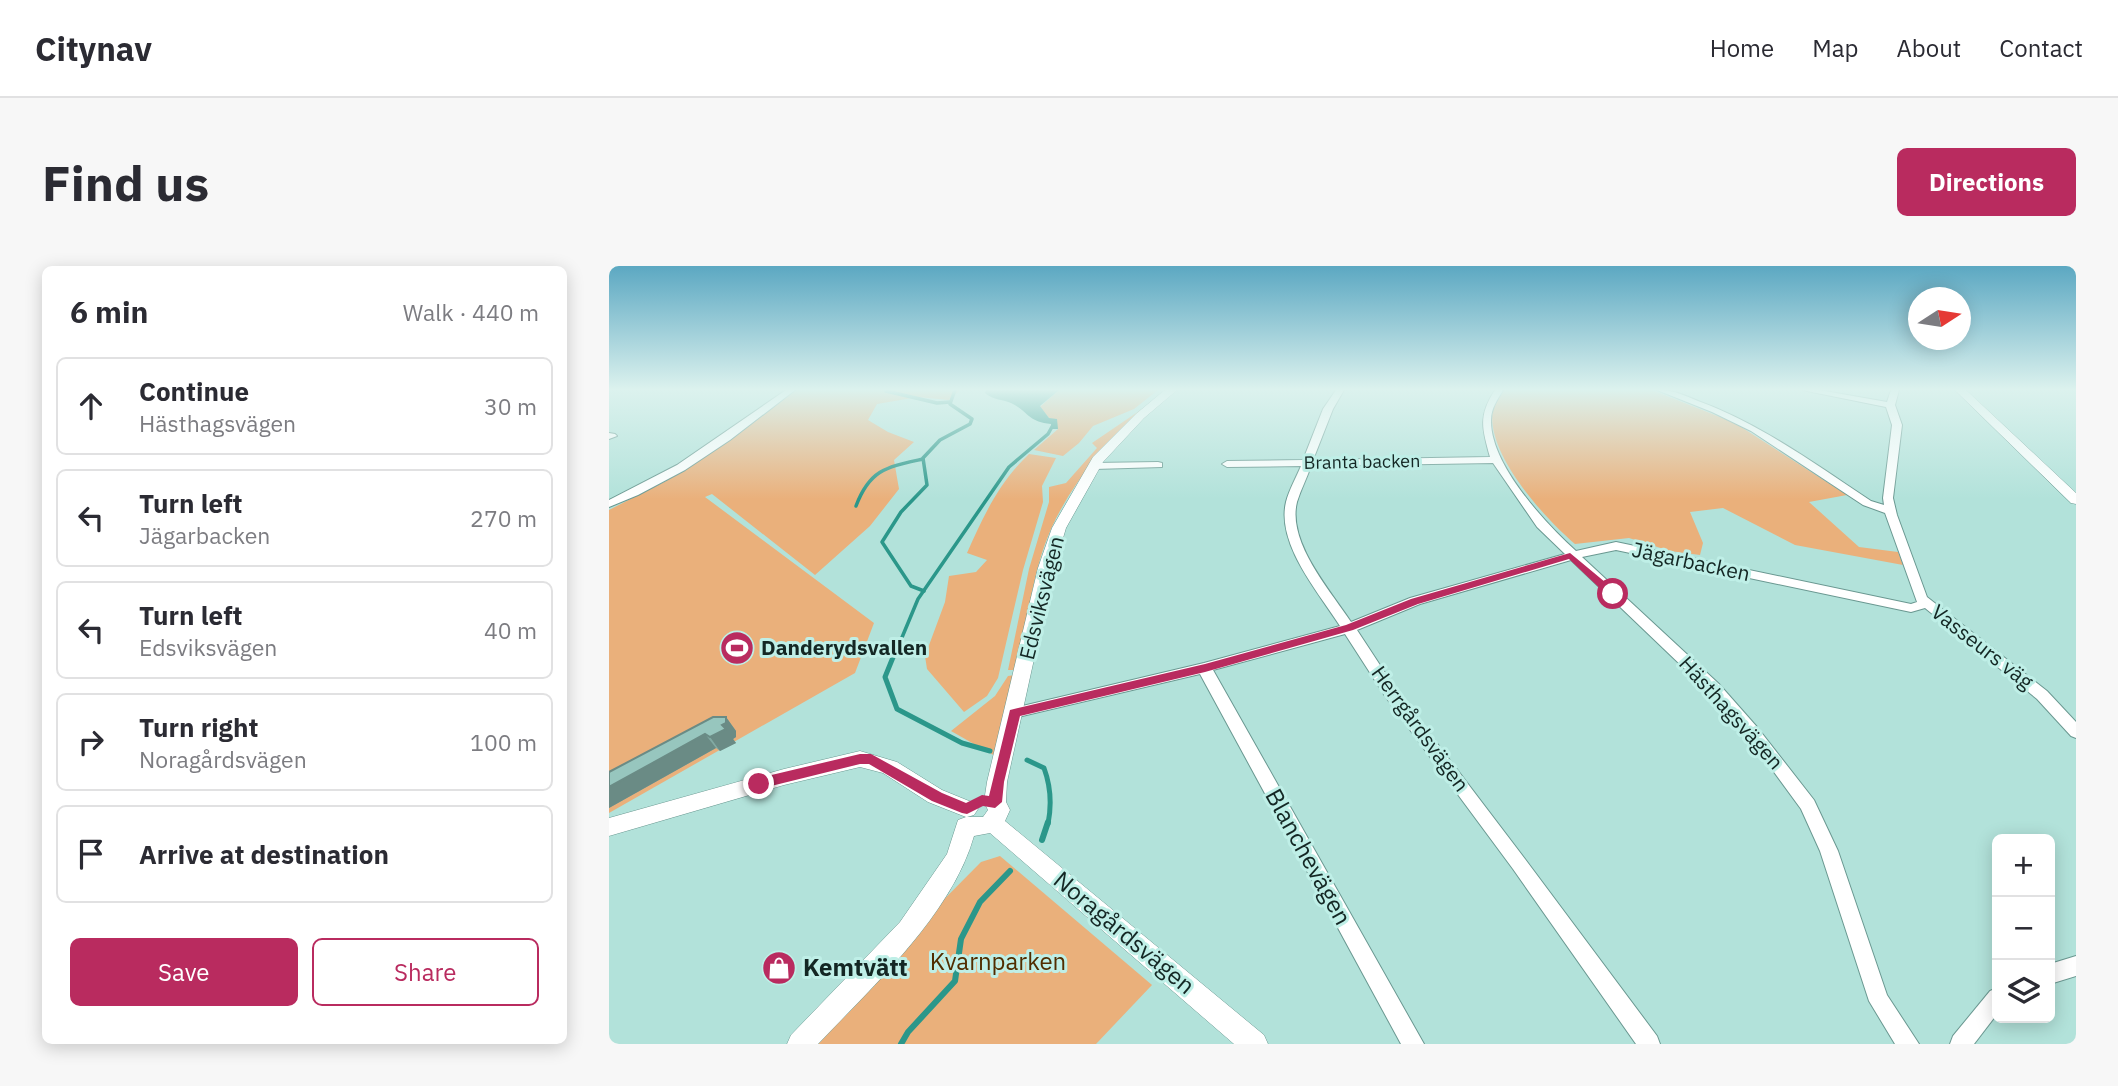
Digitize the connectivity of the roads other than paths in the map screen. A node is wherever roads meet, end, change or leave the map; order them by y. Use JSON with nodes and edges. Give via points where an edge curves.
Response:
{"nodes":[{"id":1,"x":741,"y":426,"type":"edge"},
{"id":2,"x":1131,"y":426,"type":"edge"},
{"id":3,"x":1322,"y":426,"type":"edge"},
{"id":4,"x":1488,"y":426,"type":"edge"},
{"id":5,"x":1746,"y":426,"type":"edge"},
{"id":6,"x":1897,"y":426,"type":"edge"},
{"id":7,"x":1999,"y":426,"type":"edge"},
{"id":8,"x":1496,"y":460,"type":"junction"},
{"id":9,"x":1308,"y":463,"type":"junction"},
{"id":10,"x":1227,"y":464,"type":"dead end"},
{"id":11,"x":1158,"y":465,"type":"dead end"},
{"id":12,"x":1094,"y":466,"type":"junction"},
{"id":13,"x":2076,"y":499,"type":"edge"},
{"id":14,"x":609,"y":505,"type":"edge"},
{"id":15,"x":1890,"y":511,"type":"junction"},
{"id":16,"x":1570,"y":556,"type":"junction"},
{"id":17,"x":1926,"y":604,"type":"junction"},
{"id":18,"x":1350,"y":628,"type":"junction"},
{"id":19,"x":1205,"y":668,"type":"junction"},
{"id":20,"x":1014,"y":713,"type":"junction"},
{"id":21,"x":2076,"y":732,"type":"edge"},
{"id":22,"x":993,"y":812,"type":"junction"},
{"id":23,"x":967,"y":817,"type":"junction"},
{"id":24,"x":609,"y":827,"type":"edge"},
{"id":25,"x":2076,"y":966,"type":"edge"},
{"id":26,"x":2055,"y":972,"type":"edge"},
{"id":27,"x":1992,"y":1004,"type":"edge"},
{"id":28,"x":800,"y":1044,"type":"edge"},
{"id":29,"x":1255,"y":1044,"type":"edge"},
{"id":30,"x":1413,"y":1044,"type":"edge"},
{"id":31,"x":1649,"y":1044,"type":"edge"},
{"id":32,"x":1908,"y":1044,"type":"edge"},
{"id":33,"x":1961,"y":1044,"type":"edge"}],
"edges":[{"from":1,"to":14,"type":"street","via":[[694,460]]},
{"from":2,"to":12,"type":"street","name":"Edsviksvägen"},
{"from":3,"to":9,"type":"street","name":"Herrgårdsvägen"},
{"from":4,"to":8,"type":"street","name":"Hästhagsvägen"},
{"from":5,"to":15,"type":"street","via":[[1867,503]]},
{"from":6,"to":15,"type":"street","name":"Vasseurs väg"},
{"from":7,"to":13,"type":"street"},
{"from":8,"to":9,"type":"street","name":"Branta backen"},
{"from":8,"to":16,"type":"street","name":"Hästhagsvägen","via":[[1541,526]]},
{"from":9,"to":10,"type":"street","name":"Branta backen"},
{"from":9,"to":18,"type":"street","name":"Herrgårdsvägen","via":[[1291,504],[1293,535],[1301,556]]},
{"from":11,"to":12,"type":"street"},
{"from":12,"to":20,"type":"street","name":"Edsviksvägen","via":[[1052,548]]},
{"from":15,"to":17,"type":"street","name":"Vasseurs väg"},
{"from":16,"to":17,"type":"street","name":"Jägarbacken","via":[[1616,546],[1911,608]]},
{"from":16,"to":18,"type":"street","name":"Jägarbacken","via":[[1415,601]]},
{"from":16,"to":32,"type":"street","name":"Hästhagsvägen","via":[[1714,688],[1808,806],[1829,851],[1879,1001]]},
{"from":17,"to":21,"type":"street","name":"Vasseurs väg","via":[[2042,695]]},
{"from":18,"to":19,"type":"street","name":"Jägarbacken"},
{"from":18,"to":31,"type":"street","name":"Herrgårdsvägen","via":[[1390,692]]},
{"from":19,"to":20,"type":"street","name":"Jägarbacken"},
{"from":19,"to":30,"type":"street","name":"Blanchevägen"},
{"from":20,"to":22,"type":"street","name":"Edsviksvägen"},
{"from":22,"to":23,"type":"street","via":[[977,828]]},
{"from":22,"to":29,"type":"street","name":"Noragårdsvägen","via":[[1107,922]]},
{"from":23,"to":24,"type":"street","via":[[886,766],[860,759]]},
{"from":23,"to":28,"type":"street","via":[[957,857],[909,930]]},
{"from":25,"to":26,"type":"street"},
{"from":27,"to":33,"type":"street"}]}
